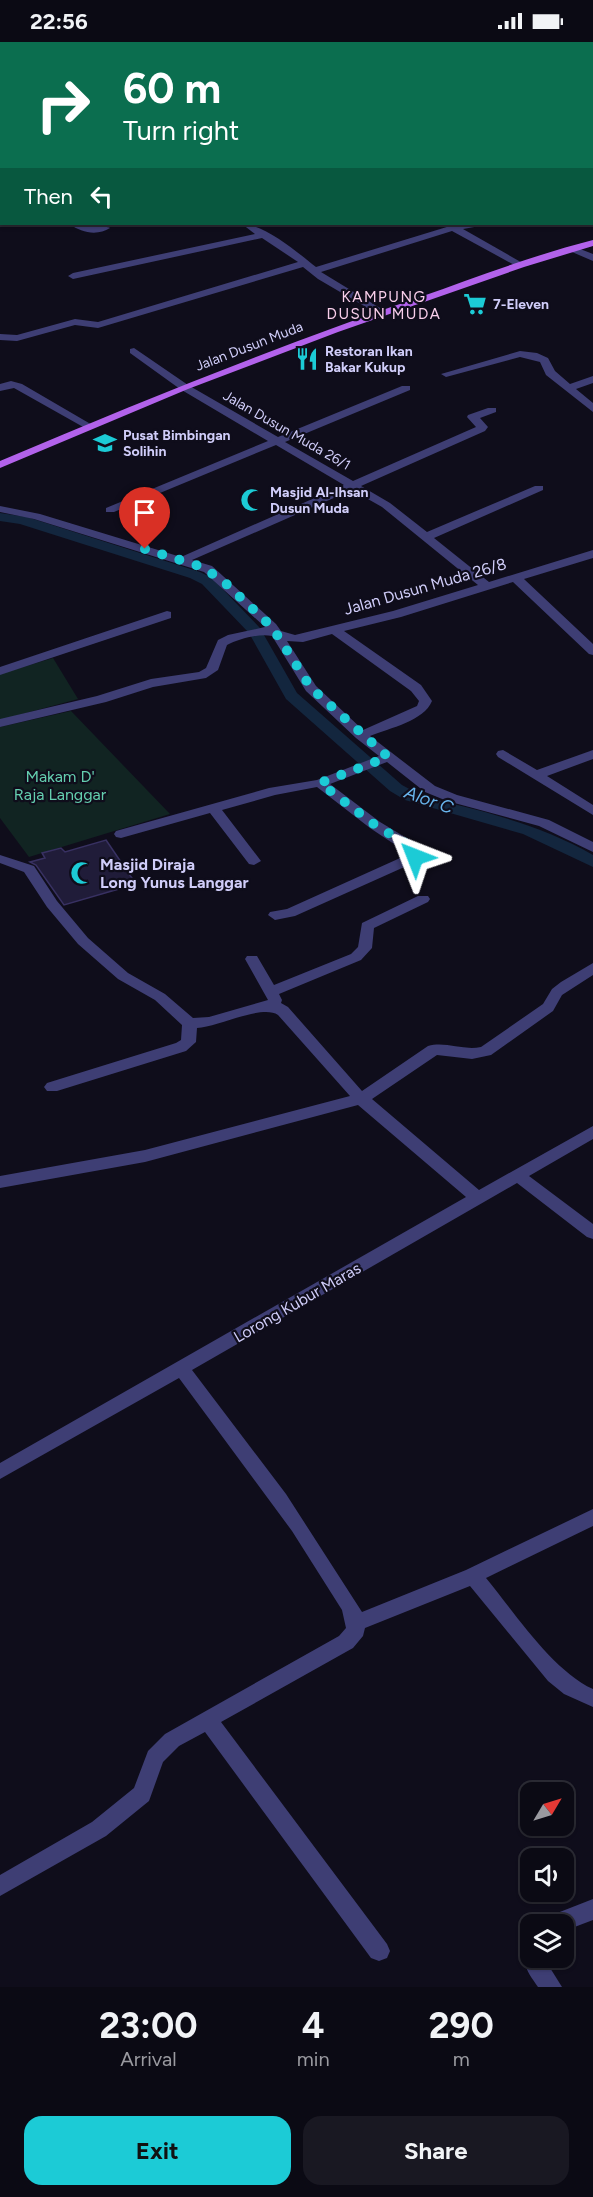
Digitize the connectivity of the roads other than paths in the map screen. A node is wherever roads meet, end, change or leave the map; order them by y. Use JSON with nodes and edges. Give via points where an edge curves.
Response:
{"nodes":[{"id":1,"x":77,"y":225,"type":"edge"},
{"id":2,"x":248,"y":225,"type":"edge"},
{"id":3,"x":466,"y":225,"type":"edge"},
{"id":4,"x":105,"y":228,"type":"dead end"},
{"id":5,"x":453,"y":228,"type":"junction"},
{"id":6,"x":593,"y":235,"type":"edge"},
{"id":7,"x":264,"y":236,"type":"junction"},
{"id":8,"x":593,"y":243,"type":"edge"},
{"id":9,"x":575,"y":250,"type":"junction"},
{"id":10,"x":593,"y":258,"type":"edge"},
{"id":11,"x":306,"y":263,"type":"junction"},
{"id":12,"x":521,"y":265,"type":"junction"},
{"id":13,"x":316,"y":270,"type":"junction"},
{"id":14,"x":73,"y":276,"type":"dead end"},
{"id":15,"x":381,"y":313,"type":"junction"},
{"id":16,"x":0,"y":337,"type":"edge"},
{"id":17,"x":134,"y":351,"type":"dead end"},
{"id":18,"x":446,"y":374,"type":"dead end"},
{"id":19,"x":593,"y":379,"type":"edge"},
{"id":20,"x":184,"y":387,"type":"junction"},
{"id":21,"x":0,"y":388,"type":"edge"},
{"id":22,"x":406,"y":388,"type":"dead end"},
{"id":23,"x":568,"y":389,"type":"junction"},
{"id":24,"x":593,"y":409,"type":"edge"},
{"id":25,"x":492,"y":410,"type":"dead end"},
{"id":26,"x":89,"y":426,"type":"junction"},
{"id":27,"x":276,"y":441,"type":"junction"},
{"id":28,"x":0,"y":463,"type":"edge"},
{"id":29,"x":353,"y":486,"type":"junction"},
{"id":30,"x":539,"y":488,"type":"dead end"},
{"id":31,"x":0,"y":509,"type":"edge"},
{"id":32,"x":110,"y":510,"type":"dead end"},
{"id":33,"x":426,"y":537,"type":"junction"},
{"id":34,"x":593,"y":554,"type":"edge"},
{"id":35,"x":183,"y":560,"type":"junction"},
{"id":36,"x":516,"y":578,"type":"junction"},
{"id":37,"x":488,"y":587,"type":"junction"},
{"id":38,"x":167,"y":615,"type":"dead end"},
{"id":39,"x":333,"y":629,"type":"junction"},
{"id":40,"x":271,"y":632,"type":"junction"},
{"id":41,"x":593,"y":651,"type":"edge"},
{"id":42,"x":0,"y":671,"type":"edge"},
{"id":43,"x":0,"y":723,"type":"edge"},
{"id":44,"x":361,"y":735,"type":"junction"},
{"id":45,"x":503,"y":754,"type":"dead end"},
{"id":46,"x":593,"y":754,"type":"edge"},
{"id":47,"x":383,"y":758,"type":"junction"},
{"id":48,"x":536,"y":775,"type":"junction"},
{"id":49,"x":320,"y":783,"type":"junction"},
{"id":50,"x":213,"y":808,"type":"junction"},
{"id":51,"x":593,"y":811,"type":"edge"},
{"id":52,"x":121,"y":834,"type":"dead end"},
{"id":53,"x":593,"y":848,"type":"edge"},
{"id":54,"x":0,"y":857,"type":"edge"},
{"id":55,"x":254,"y":861,"type":"dead end"},
{"id":56,"x":423,"y":899,"type":"dead end"},
{"id":57,"x":275,"y":915,"type":"dead end"},
{"id":58,"x":252,"y":959,"type":"dead end"},
{"id":59,"x":593,"y":968,"type":"edge"},
{"id":60,"x":272,"y":991,"type":"junction"},
{"id":61,"x":277,"y":1007,"type":"junction"},
{"id":62,"x":190,"y":1023,"type":"junction"},
{"id":63,"x":52,"y":1088,"type":"dead end"},
{"id":64,"x":361,"y":1099,"type":"junction"},
{"id":65,"x":590,"y":1138,"type":"edge"},
{"id":66,"x":517,"y":1175,"type":"junction"},
{"id":67,"x":0,"y":1182,"type":"edge"},
{"id":68,"x":478,"y":1198,"type":"junction"},
{"id":69,"x":593,"y":1233,"type":"edge"},
{"id":70,"x":181,"y":1368,"type":"junction"},
{"id":71,"x":0,"y":1472,"type":"edge"},
{"id":72,"x":593,"y":1517,"type":"edge"},
{"id":73,"x":473,"y":1576,"type":"junction"},
{"id":74,"x":356,"y":1623,"type":"junction"},
{"id":75,"x":593,"y":1698,"type":"edge"},
{"id":76,"x":207,"y":1719,"type":"junction"},
{"id":77,"x":0,"y":1886,"type":"edge"},
{"id":78,"x":593,"y":1909,"type":"edge"},
{"id":79,"x":574,"y":1918,"type":"edge"},
{"id":80,"x":379,"y":1951,"type":"dead end"},
{"id":81,"x":537,"y":1968,"type":"edge"},
{"id":82,"x":551,"y":1987,"type":"edge"}],
"edges":[{"from":1,"to":4,"type":"street","via":[[87,230]]},
{"from":2,"to":7,"type":"street"},
{"from":3,"to":5,"type":"street"},
{"from":5,"to":12,"type":"street"},
{"from":5,"to":13,"type":"street"},
{"from":6,"to":12,"type":"main road"},
{"from":7,"to":11,"type":"street"},
{"from":7,"to":14,"type":"street"},
{"from":8,"to":9,"type":"main road","name":"Jalan Dusun Muda"},
{"from":9,"to":10,"type":"street"},
{"from":9,"to":12,"type":"main road","name":"Jalan Dusun Muda"},
{"from":11,"to":13,"type":"street"},
{"from":11,"to":16,"type":"street","via":[[98,325],[75,322],[17,338]]},
{"from":12,"to":15,"type":"main road","name":"Jalan Dusun Muda"},
{"from":13,"to":15,"type":"street"},
{"from":15,"to":20,"type":"main road","name":"Jalan Dusun Muda"},
{"from":17,"to":20,"type":"street","name":"Jalan Dusun Muda 26/1"},
{"from":18,"to":23,"type":"street","via":[[526,354],[544,360],[550,373]]},
{"from":19,"to":23,"type":"street"},
{"from":20,"to":26,"type":"main road","name":"Jalan Dusun Muda"},
{"from":20,"to":27,"type":"street","name":"Jalan Dusun Muda 26/1"},
{"from":21,"to":26,"type":"street","via":[[18,386]]},
{"from":22,"to":27,"type":"street"},
{"from":23,"to":24,"type":"street"},
{"from":25,"to":29,"type":"street","via":[[472,417],[481,429]]},
{"from":26,"to":28,"type":"main road","name":"Jalan Dusun Muda"},
{"from":27,"to":29,"type":"street","name":"Jalan Dusun Muda 26/1"},
{"from":27,"to":32,"type":"street"},
{"from":29,"to":33,"type":"street","name":"Jalan Dusun Muda 26/1","via":[[392,509]]},
{"from":29,"to":35,"type":"street"},
{"from":30,"to":33,"type":"street"},
{"from":31,"to":35,"type":"street"},
{"from":33,"to":37,"type":"street","name":"Jalan Dusun Muda 26/1"},
{"from":34,"to":36,"type":"street","name":"Jalan Dusun Muda 26/8"},
{"from":35,"to":40,"type":"street","via":[[214,574],[270,624]]},
{"from":36,"to":37,"type":"street","name":"Jalan Dusun Muda 26/8"},
{"from":36,"to":41,"type":"street"},
{"from":37,"to":39,"type":"street","name":"Jalan Dusun Muda 26/8"},
{"from":38,"to":42,"type":"street"},
{"from":39,"to":40,"type":"street","name":"Jalan Dusun Muda 26/8","via":[[297,639]]},
{"from":39,"to":44,"type":"street","via":[[416,687],[426,701],[415,713]]},
{"from":40,"to":43,"type":"street","name":"Jalan Dusun Muda 26/8","via":[[224,641],[214,666],[202,675],[151,683]]},
{"from":40,"to":44,"type":"street","via":[[311,688]]},
{"from":44,"to":47,"type":"street"},
{"from":45,"to":48,"type":"street"},
{"from":46,"to":48,"type":"street"},
{"from":47,"to":49,"type":"street"},
{"from":47,"to":53,"type":"street","via":[[430,789],[544,823]]},
{"from":48,"to":51,"type":"street"},
{"from":49,"to":50,"type":"street"},
{"from":49,"to":57,"type":"street","via":[[410,846],[415,857],[290,913]]},
{"from":50,"to":52,"type":"street"},
{"from":50,"to":55,"type":"street"},
{"from":54,"to":62,"type":"street","via":[[29,869],[83,941],[123,976],[160,997]]},
{"from":56,"to":60,"type":"street","via":[[367,926],[365,948],[356,957]]},
{"from":58,"to":60,"type":"street"},
{"from":59,"to":64,"type":"street","via":[[557,992],[548,1007],[486,1051],[476,1055],[444,1047],[433,1050]]},
{"from":60,"to":61,"type":"street"},
{"from":61,"to":62,"type":"street","via":[[265,1005],[210,1022]]},
{"from":61,"to":64,"type":"street"},
{"from":62,"to":63,"type":"street","via":[[188,1042],[181,1047]]},
{"from":64,"to":67,"type":"street","via":[[145,1155]]},
{"from":64,"to":68,"type":"street"},
{"from":65,"to":66,"type":"street","name":"Lorong Kubur Maras"},
{"from":66,"to":68,"type":"street","name":"Lorong Kubur Maras"},
{"from":66,"to":69,"type":"street"},
{"from":68,"to":70,"type":"street","name":"Lorong Kubur Maras"},
{"from":70,"to":71,"type":"street","name":"Lorong Kubur Maras"},
{"from":70,"to":74,"type":"street","via":[[310,1541]]},
{"from":72,"to":73,"type":"street"},
{"from":73,"to":74,"type":"street"},
{"from":73,"to":75,"type":"street","via":[[555,1675]]},
{"from":74,"to":76,"type":"street","via":[[356,1630],[346,1642]]},
{"from":76,"to":77,"type":"street","via":[[172,1740],[155,1757],[142,1794],[107,1822]]},
{"from":76,"to":80,"type":"street"},
{"from":78,"to":79,"type":"street"},
{"from":81,"to":82,"type":"street"}]}
